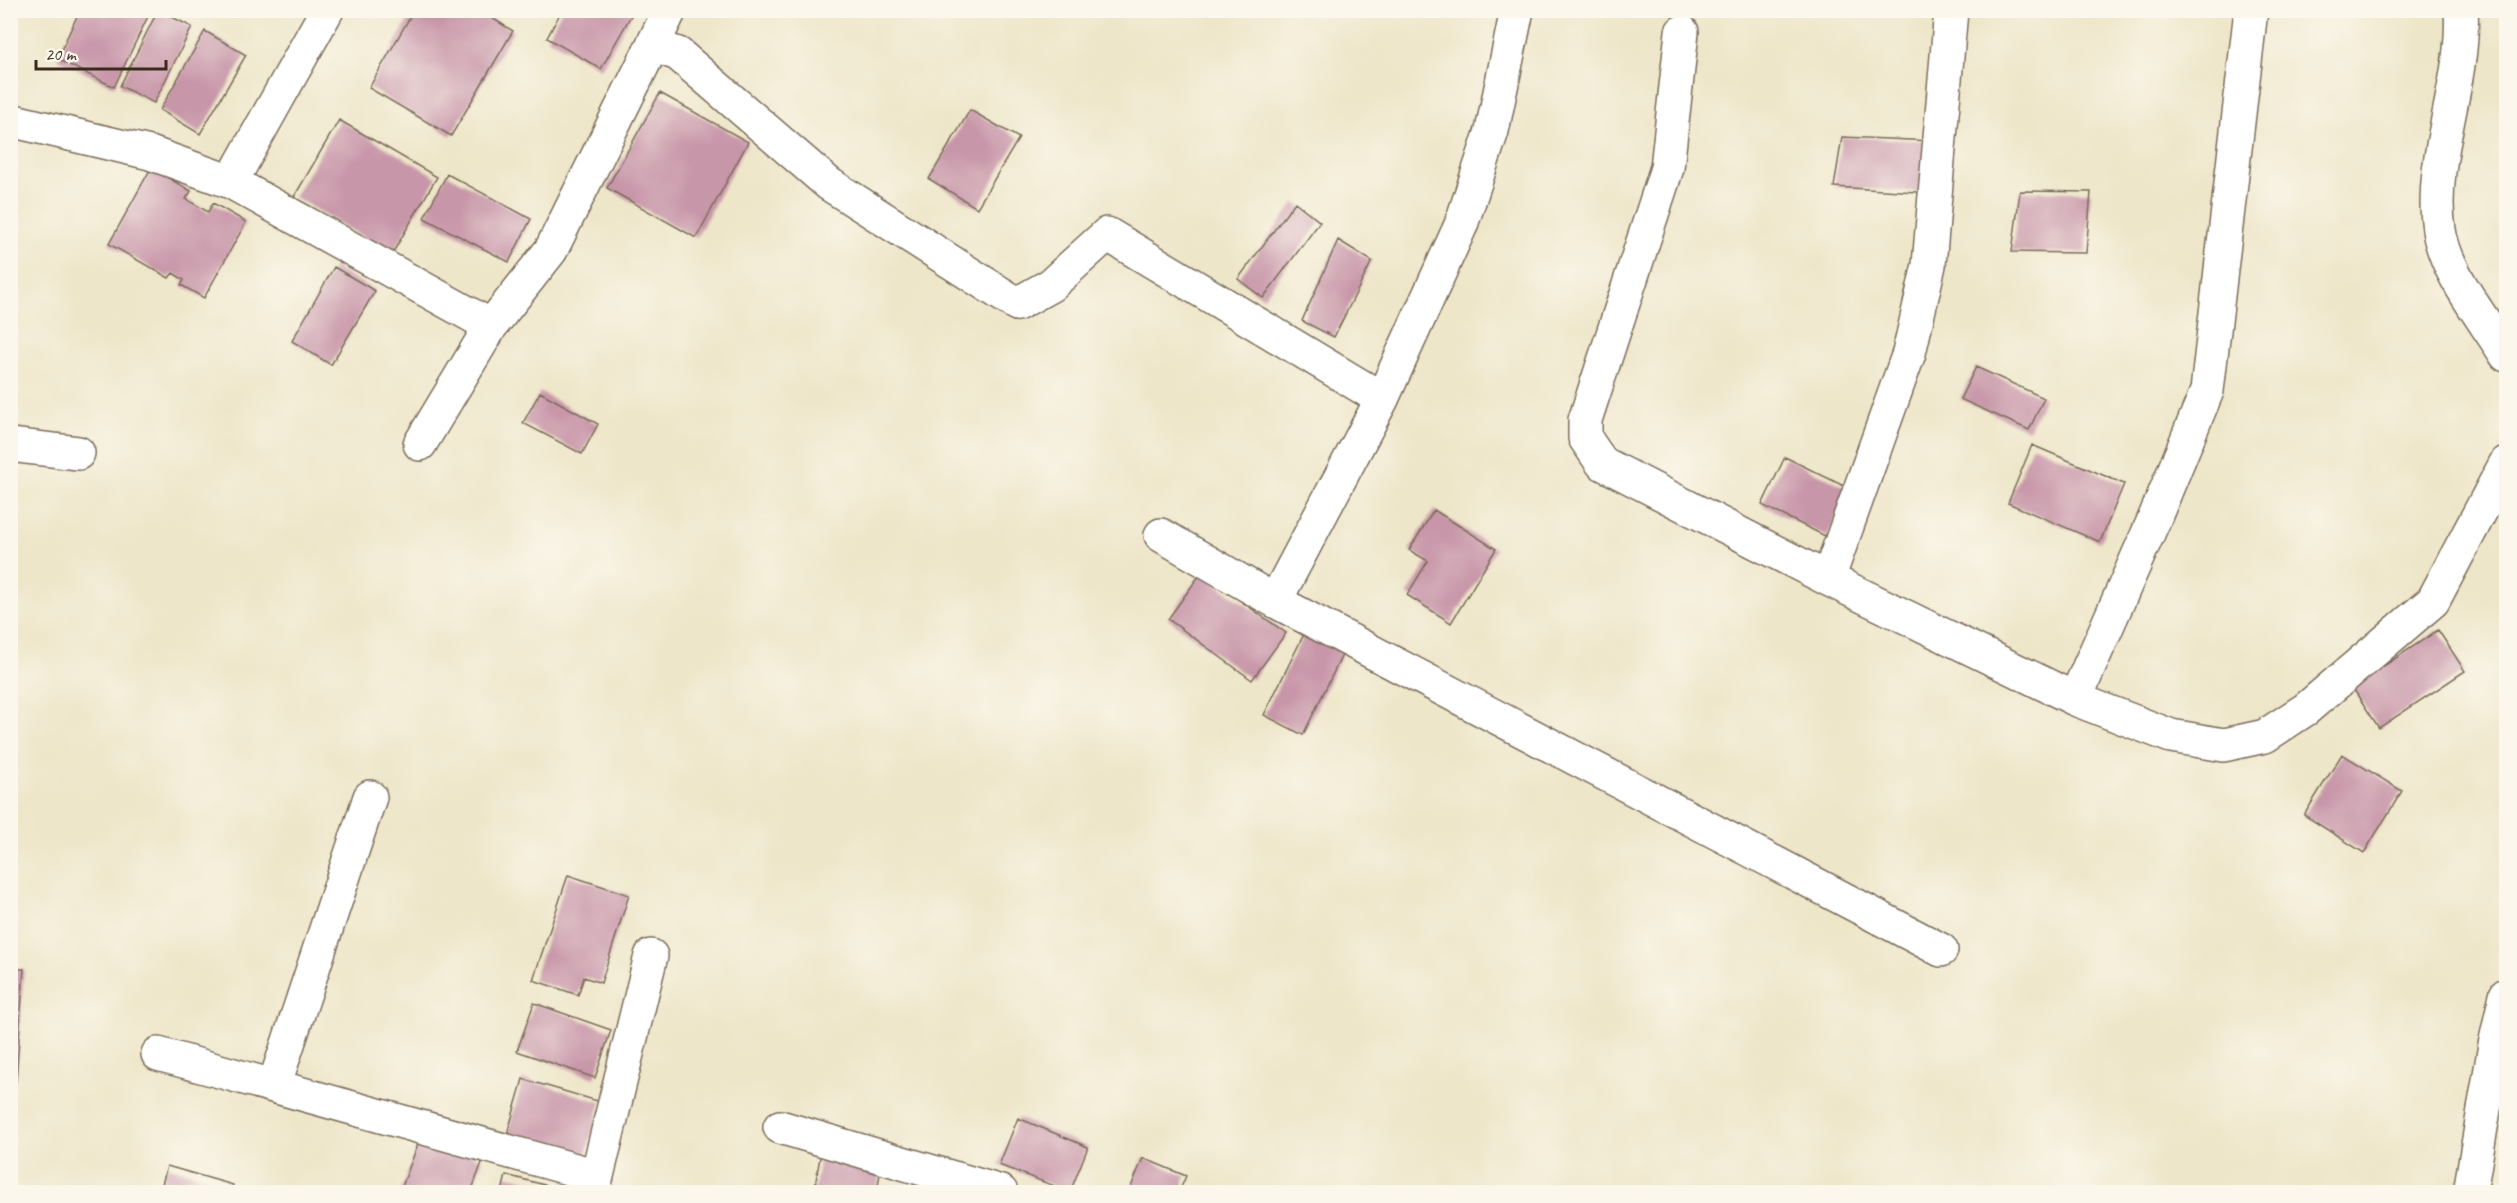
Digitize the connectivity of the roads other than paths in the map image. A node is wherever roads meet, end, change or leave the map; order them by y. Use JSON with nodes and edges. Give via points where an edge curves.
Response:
{"nodes":[{"id":1,"x":327,"y":10,"type":"edge"},
{"id":2,"x":670,"y":10,"type":"edge"},
{"id":3,"x":1516,"y":10,"type":"edge"},
{"id":4,"x":1951,"y":10,"type":"edge"},
{"id":5,"x":2252,"y":10,"type":"edge"},
{"id":6,"x":2461,"y":10,"type":"edge"},
{"id":7,"x":1682,"y":32,"type":"dead end"},
{"id":8,"x":653,"y":45,"type":"junction"},
{"id":9,"x":10,"y":120,"type":"edge"},
{"id":10,"x":231,"y":182,"type":"junction"},
{"id":11,"x":491,"y":326,"type":"junction"},
{"id":12,"x":2506,"y":355,"type":"edge"},
{"id":13,"x":1382,"y":399,"type":"junction"},
{"id":14,"x":420,"y":444,"type":"dead end"},
{"id":15,"x":10,"y":446,"type":"edge"},
{"id":16,"x":78,"y":453,"type":"dead end"},
{"id":17,"x":2506,"y":462,"type":"edge"},
{"id":18,"x":1161,"y":535,"type":"dead end"},
{"id":19,"x":1828,"y":579,"type":"junction"},
{"id":20,"x":1275,"y":601,"type":"junction"},
{"id":21,"x":2075,"y":699,"type":"junction"},
{"id":22,"x":370,"y":796,"type":"dead end"},
{"id":23,"x":1941,"y":950,"type":"dead end"},
{"id":24,"x":651,"y":956,"type":"dead end"},
{"id":25,"x":2506,"y":995,"type":"edge"},
{"id":26,"x":158,"y":1054,"type":"dead end"},
{"id":27,"x":274,"y":1086,"type":"junction"},
{"id":28,"x":780,"y":1127,"type":"dead end"},
{"id":29,"x":595,"y":1184,"type":"edge"},
{"id":30,"x":1001,"y":1192,"type":"edge"},
{"id":31,"x":2470,"y":1192,"type":"edge"}],
"edges":[{"from":1,"to":10,"type":"street"},
{"from":2,"to":8,"type":"street"},
{"from":3,"to":13,"type":"street","via":[[1492,131],[1461,225]]},
{"from":4,"to":19,"type":"street","via":[[1929,265],[1909,353]]},
{"from":5,"to":21,"type":"street","via":[[2207,391]]},
{"from":6,"to":12,"type":"street","via":[[2458,58],[2438,189],[2439,230],[2451,266]]},
{"from":7,"to":19,"type":"street","via":[[1667,168],[1585,420],[1585,438],[1602,463]]},
{"from":8,"to":11,"type":"street","via":[[551,250]]},
{"from":8,"to":13,"type":"street","via":[[678,54],[829,184],[1017,304],[1050,285],[1107,234]]},
{"from":9,"to":10,"type":"street","via":[[150,153]]},
{"from":10,"to":11,"type":"street"},
{"from":11,"to":14,"type":"street"},
{"from":13,"to":20,"type":"street"},
{"from":15,"to":16,"type":"street"},
{"from":17,"to":21,"type":"street","via":[[2433,602],[2306,709],[2265,736],[2224,745],[2171,736]]},
{"from":18,"to":20,"type":"street"},
{"from":19,"to":21,"type":"street"},
{"from":20,"to":23,"type":"street"},
{"from":22,"to":27,"type":"street"},
{"from":24,"to":29,"type":"street"},
{"from":25,"to":31,"type":"street"},
{"from":26,"to":27,"type":"street"},
{"from":27,"to":29,"type":"street"},
{"from":28,"to":30,"type":"street"}]}
